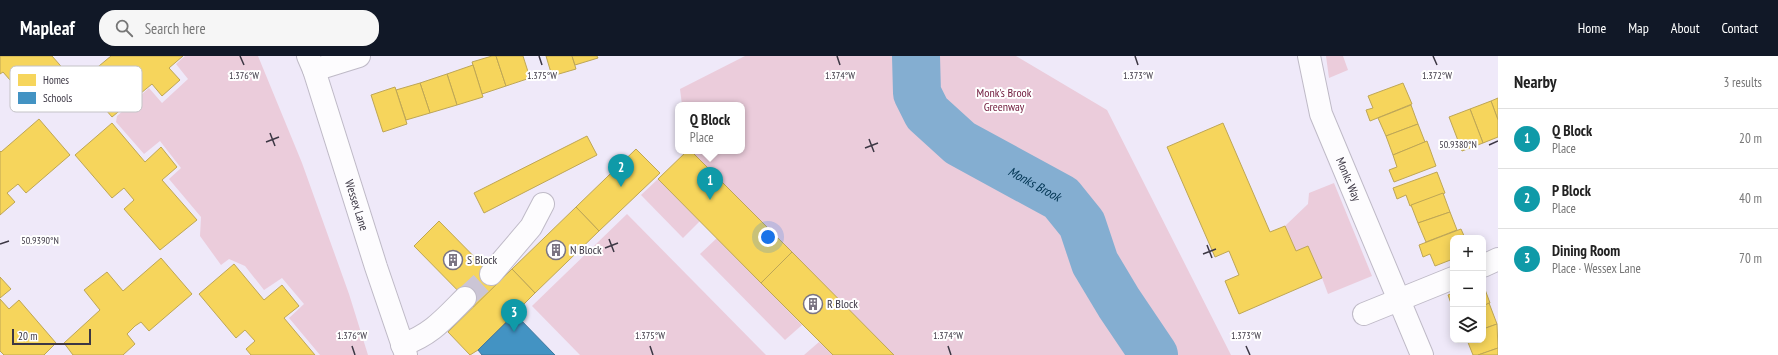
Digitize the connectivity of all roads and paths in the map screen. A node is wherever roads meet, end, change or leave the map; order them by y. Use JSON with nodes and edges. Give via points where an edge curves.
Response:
{"nodes":[{"id":1,"x":359,"y":56,"type":"edge"},
{"id":2,"x":1309,"y":56,"type":"edge"},
{"id":3,"x":311,"y":63,"type":"edge"},
{"id":4,"x":543,"y":204,"type":"dead end"},
{"id":5,"x":1498,"y":260,"type":"edge"},
{"id":6,"x":1486,"y":265,"type":"edge"},
{"id":7,"x":491,"y":274,"type":"tunnel mouth"},
{"id":8,"x":1450,"y":279,"type":"edge"},
{"id":9,"x":465,"y":298,"type":"tunnel mouth"},
{"id":10,"x":1399,"y":299,"type":"junction"},
{"id":11,"x":1364,"y":314,"type":"dead end"},
{"id":12,"x":404,"y":350,"type":"edge"},
{"id":13,"x":1422,"y":355,"type":"edge"}],
"edges":[{"from":1,"to":3,"type":"street"},
{"from":2,"to":10,"type":"street","name":"Monks Way","via":[[1321,114]]},
{"from":3,"to":12,"type":"street","name":"Wessex Lane"},
{"from":4,"to":7,"type":"street","via":[[531,227]]},
{"from":5,"to":6,"type":"street"},
{"from":8,"to":10,"type":"street"},
{"from":9,"to":12,"type":"street","via":[[435,328]]},
{"from":10,"to":11,"type":"street"},
{"from":10,"to":13,"type":"street","name":"Monks Way"}]}
